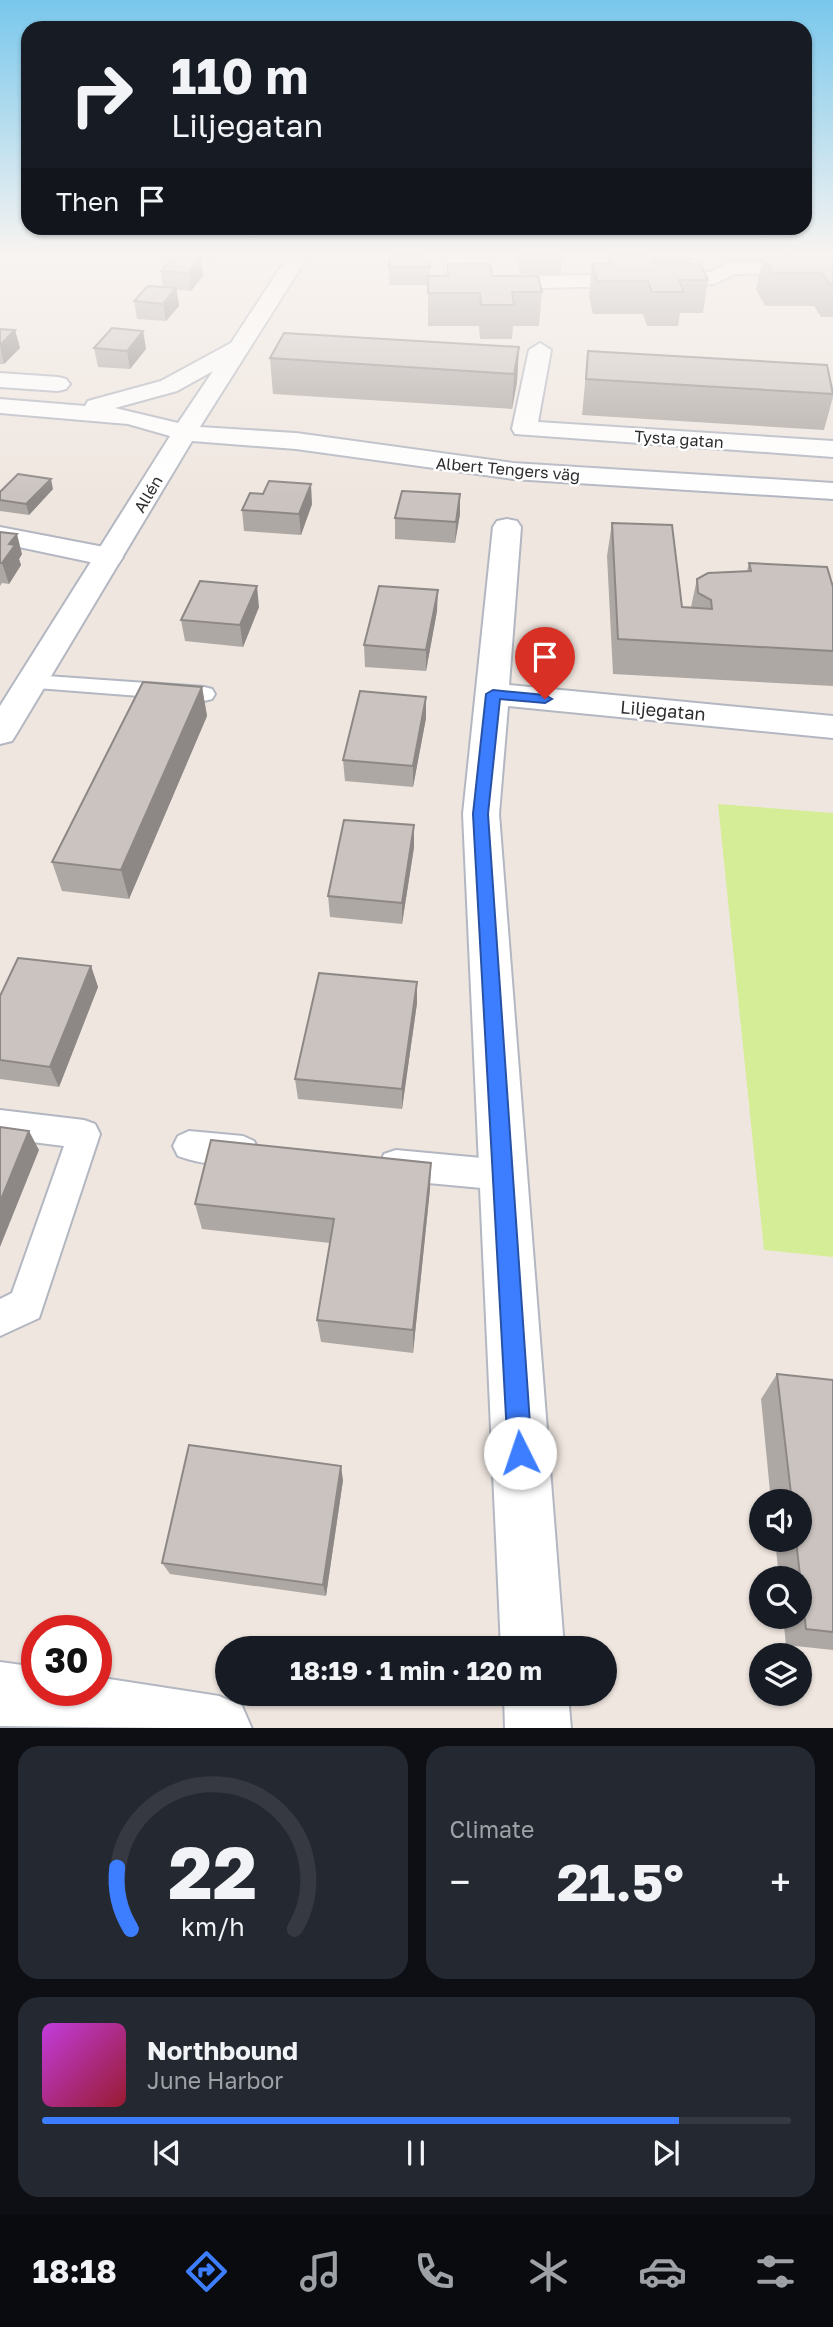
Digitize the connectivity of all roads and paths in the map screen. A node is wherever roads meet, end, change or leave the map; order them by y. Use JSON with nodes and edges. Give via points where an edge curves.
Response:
{"nodes":[{"id":1,"x":244,"y":337,"type":"edge"},
{"id":2,"x":236,"y":348,"type":"junction"},
{"id":3,"x":540,"y":350,"type":"dead end"},
{"id":4,"x":0,"y":380,"type":"edge"},
{"id":5,"x":58,"y":384,"type":"dead end"},
{"id":6,"x":0,"y":406,"type":"edge"},
{"id":7,"x":75,"y":411,"type":"junction"},
{"id":8,"x":0,"y":427,"type":"edge"},
{"id":9,"x":498,"y":428,"type":"dead end"},
{"id":10,"x":524,"y":429,"type":"junction"},
{"id":11,"x":184,"y":433,"type":"junction"},
{"id":12,"x":833,"y":449,"type":"edge"},
{"id":13,"x":833,"y":491,"type":"edge"},
{"id":14,"x":507,"y":527,"type":"dead end"},
{"id":15,"x":0,"y":535,"type":"edge"},
{"id":16,"x":109,"y":557,"type":"junction"},
{"id":17,"x":32,"y":682,"type":"junction"},
{"id":18,"x":204,"y":694,"type":"dead end"},
{"id":19,"x":493,"y":694,"type":"junction"},
{"id":20,"x":833,"y":727,"type":"edge"},
{"id":21,"x":0,"y":733,"type":"edge"},
{"id":22,"x":0,"y":1124,"type":"edge"},
{"id":23,"x":189,"y":1146,"type":"dead end"},
{"id":24,"x":271,"y":1153,"type":"edge"},
{"id":25,"x":366,"y":1162,"type":"edge"},
{"id":26,"x":503,"y":1175,"type":"junction"},
{"id":27,"x":0,"y":1318,"type":"edge"},
{"id":28,"x":532,"y":1636,"type":"edge"},
{"id":29,"x":0,"y":1694,"type":"edge"},
{"id":30,"x":537,"y":1706,"type":"edge"},
{"id":31,"x":219,"y":1728,"type":"edge"},
{"id":32,"x":538,"y":1728,"type":"edge"}],
"edges":[{"from":1,"to":2,"type":"street","name":"Allén"},
{"from":2,"to":7,"type":"street","via":[[149,394]]},
{"from":2,"to":11,"type":"street","name":"Allén"},
{"from":3,"to":10,"type":"street"},
{"from":4,"to":5,"type":"street"},
{"from":6,"to":7,"type":"street","name":"Albert Tengers väg"},
{"from":7,"to":11,"type":"street","name":"Albert Tengers väg","via":[[130,417]]},
{"from":8,"to":11,"type":"street","name":"Albert Tengers väg","via":[[115,435]]},
{"from":9,"to":10,"type":"street","name":"Tysta gatan"},
{"from":10,"to":12,"type":"street","name":"Tysta gatan"},
{"from":11,"to":13,"type":"street","name":"Albert Tengers väg","via":[[296,440],[513,471]]},
{"from":11,"to":16,"type":"street","name":"Allén"},
{"from":14,"to":19,"type":"street"},
{"from":15,"to":16,"type":"street"},
{"from":16,"to":17,"type":"street","name":"Allén"},
{"from":17,"to":18,"type":"lane"},
{"from":17,"to":21,"type":"street","name":"Allén"},
{"from":19,"to":20,"type":"street","name":"Liljegatan"},
{"from":19,"to":26,"type":"street","via":[[481,814]]},
{"from":22,"to":27,"type":"lane","via":[[84,1134],[26,1305]]},
{"from":23,"to":24,"type":"lane"},
{"from":25,"to":26,"type":"lane"},
{"from":26,"to":28,"type":"street"},
{"from":29,"to":31,"type":"street"},
{"from":30,"to":32,"type":"street"}]}
